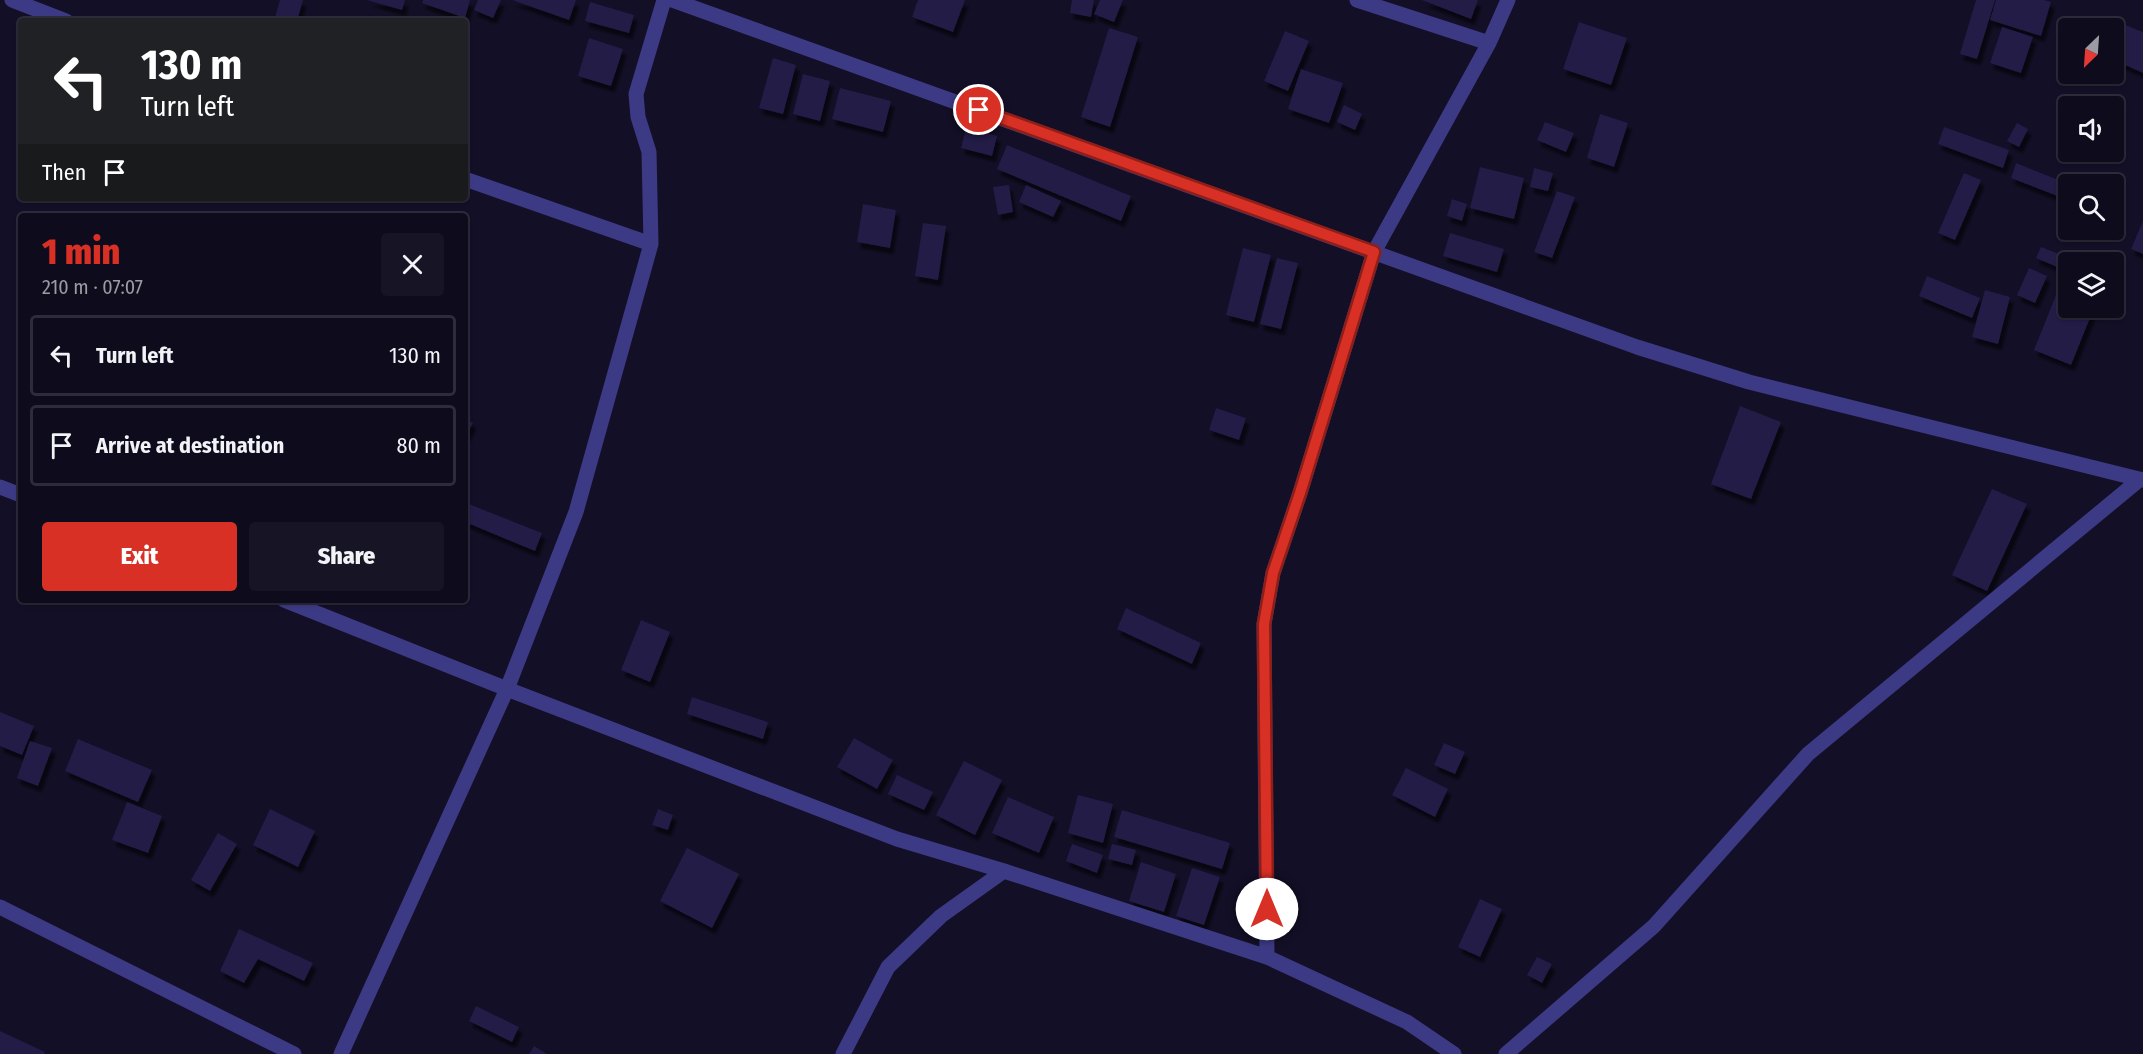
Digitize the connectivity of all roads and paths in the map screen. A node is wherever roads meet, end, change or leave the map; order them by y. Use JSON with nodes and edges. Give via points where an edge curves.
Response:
{"nodes":[{"id":1,"x":12,"y":0,"type":"edge"},
{"id":2,"x":664,"y":0,"type":"edge"},
{"id":3,"x":672,"y":0,"type":"edge"},
{"id":4,"x":1357,"y":0,"type":"edge"},
{"id":5,"x":1508,"y":0,"type":"edge"},
{"id":6,"x":58,"y":18,"type":"edge"},
{"id":7,"x":1489,"y":43,"type":"junction"},
{"id":8,"x":468,"y":180,"type":"edge"},
{"id":9,"x":651,"y":244,"type":"junction"},
{"id":10,"x":1374,"y":252,"type":"junction"},
{"id":11,"x":2141,"y":480,"type":"edge"},
{"id":12,"x":0,"y":487,"type":"edge"},
{"id":13,"x":18,"y":494,"type":"edge"},
{"id":14,"x":292,"y":603,"type":"edge"},
{"id":15,"x":507,"y":688,"type":"junction"},
{"id":16,"x":1004,"y":871,"type":"junction"},
{"id":17,"x":0,"y":907,"type":"edge"},
{"id":18,"x":1267,"y":957,"type":"junction"},
{"id":19,"x":294,"y":1054,"type":"edge"},
{"id":20,"x":342,"y":1054,"type":"edge"},
{"id":21,"x":843,"y":1054,"type":"edge"},
{"id":22,"x":1454,"y":1054,"type":"edge"},
{"id":23,"x":1506,"y":1054,"type":"edge"}],
"edges":[{"from":1,"to":6,"type":"street"},
{"from":2,"to":9,"type":"street","via":[[636,93],[638,117],[649,152]]},
{"from":3,"to":10,"type":"street"},
{"from":4,"to":7,"type":"street"},
{"from":5,"to":7,"type":"street"},
{"from":7,"to":10,"type":"street"},
{"from":8,"to":9,"type":"street"},
{"from":9,"to":15,"type":"street","via":[[576,512]]},
{"from":10,"to":11,"type":"street","via":[[1637,347],[1749,382]]},
{"from":10,"to":18,"type":"street","via":[[1273,573],[1264,624]]},
{"from":11,"to":23,"type":"street","via":[[1808,754],[1654,926]]},
{"from":12,"to":13,"type":"street"},
{"from":14,"to":15,"type":"street"},
{"from":15,"to":16,"type":"street","via":[[897,839]]},
{"from":15,"to":20,"type":"street"},
{"from":16,"to":18,"type":"street"},
{"from":16,"to":21,"type":"street","via":[[941,916],[888,967]]},
{"from":17,"to":19,"type":"street"},
{"from":18,"to":22,"type":"street","via":[[1407,1022]]}]}
